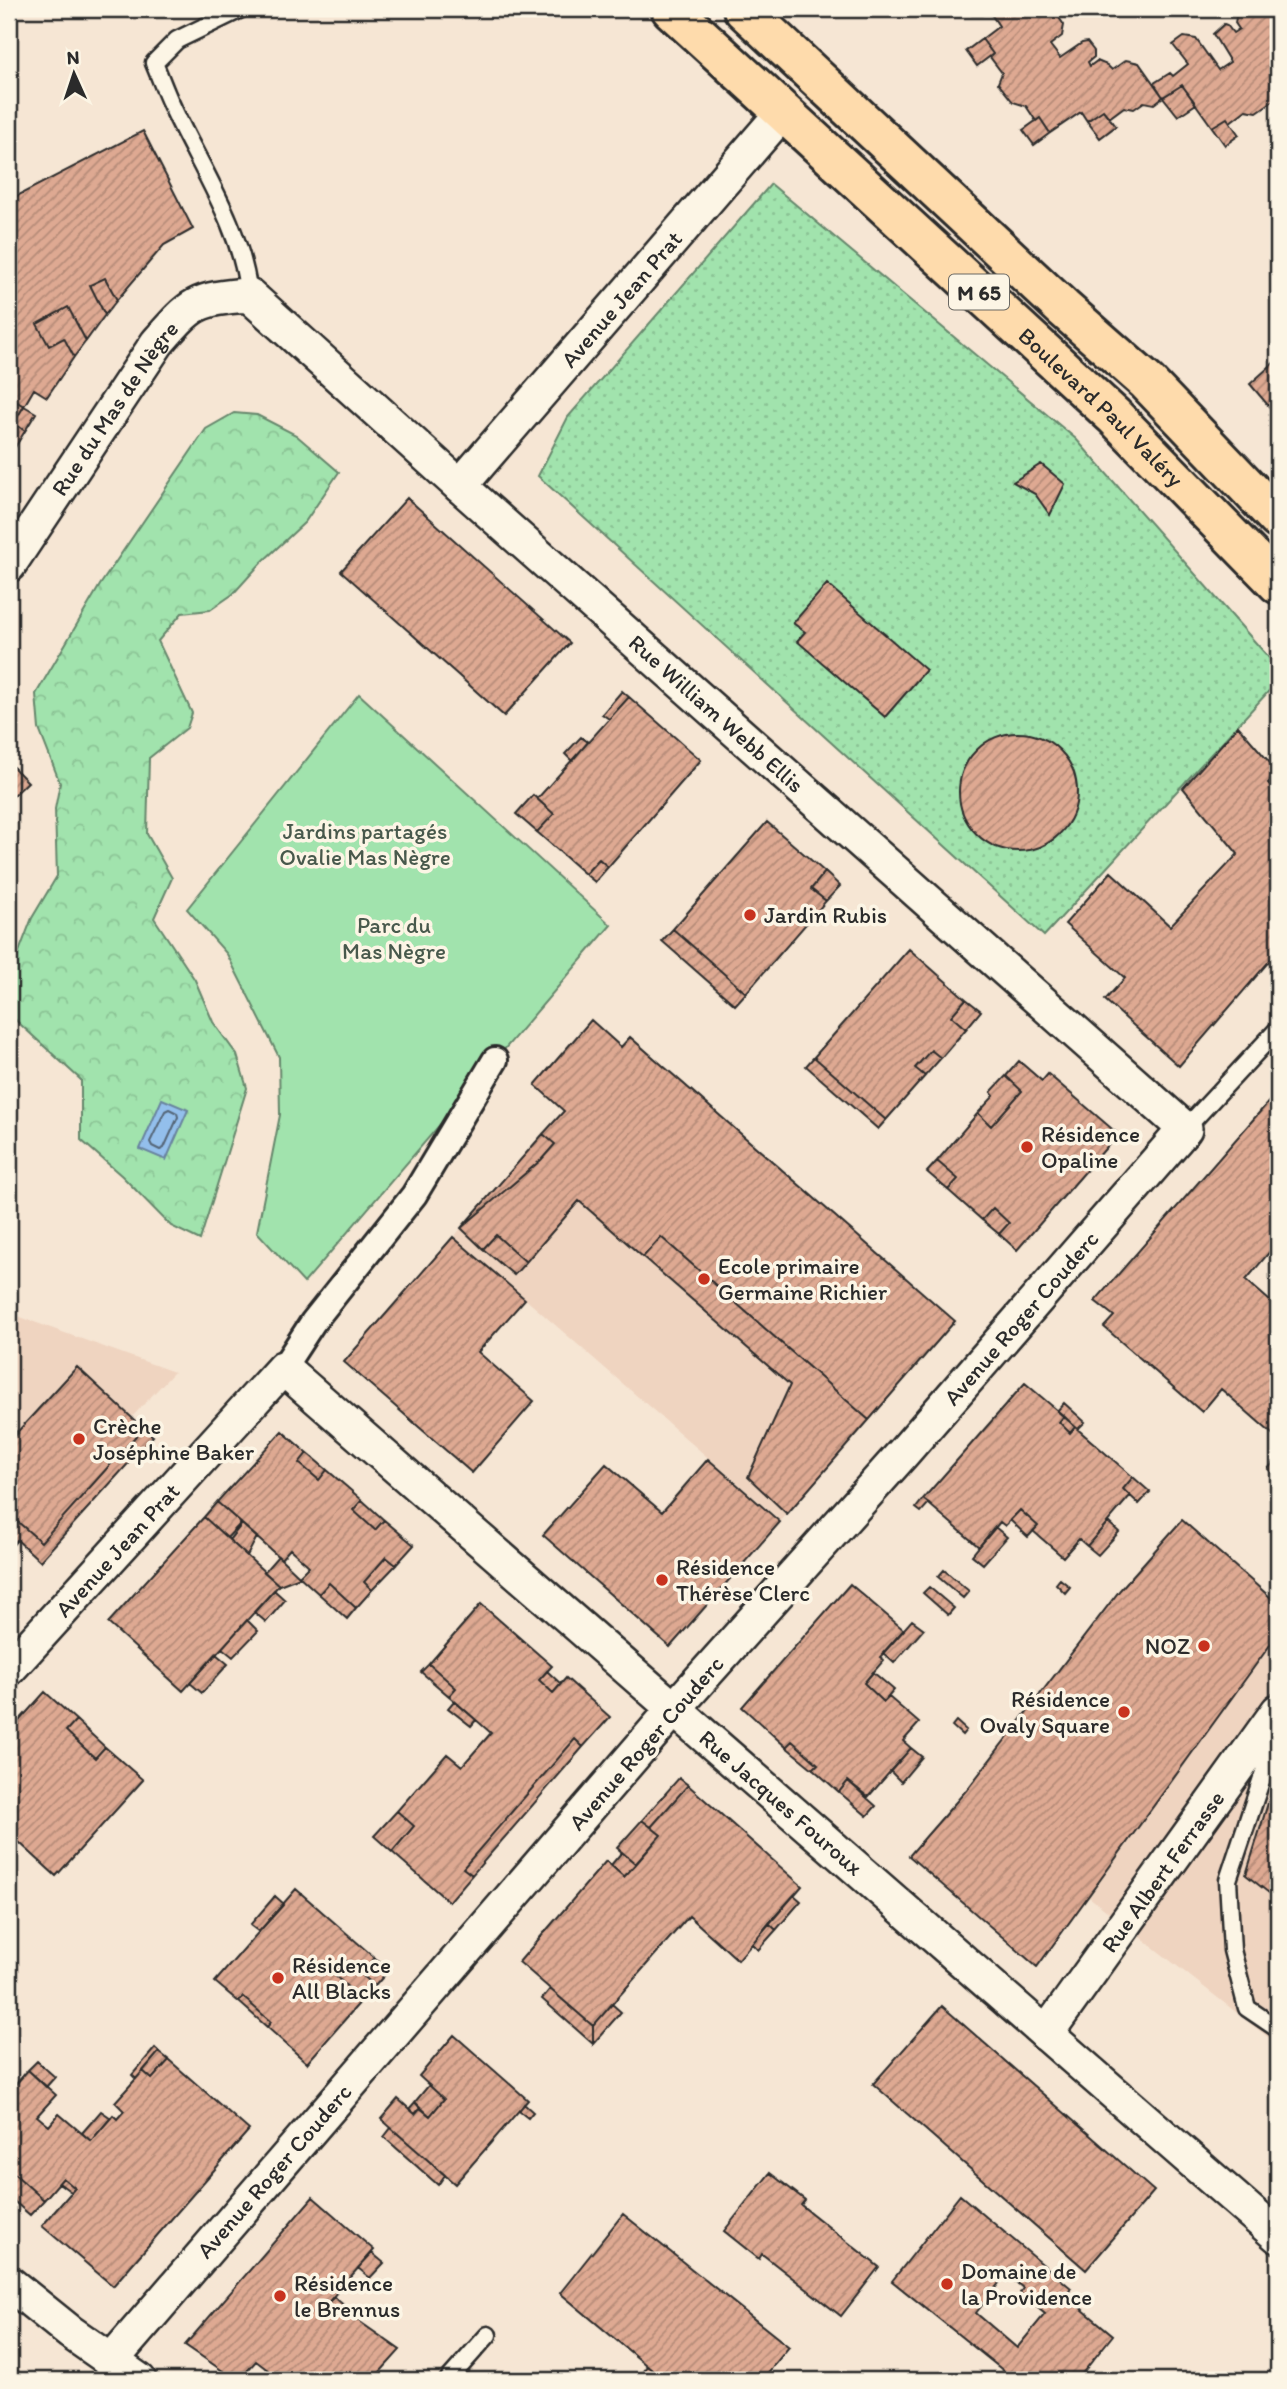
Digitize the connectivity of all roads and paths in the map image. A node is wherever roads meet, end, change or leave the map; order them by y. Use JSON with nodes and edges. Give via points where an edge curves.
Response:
{"nodes":[{"id":1,"x":241,"y":9,"type":"edge"},
{"id":2,"x":671,"y":9,"type":"edge"},
{"id":3,"x":743,"y":9,"type":"edge"},
{"id":4,"x":783,"y":112,"type":"junction"},
{"id":5,"x":249,"y":295,"type":"junction"},
{"id":6,"x":460,"y":486,"type":"junction"},
{"id":7,"x":1278,"y":520,"type":"edge"},
{"id":8,"x":9,"y":565,"type":"edge"},
{"id":9,"x":1278,"y":584,"type":"edge"},
{"id":10,"x":1278,"y":1029,"type":"edge"},
{"id":11,"x":495,"y":1060,"type":"dead end"},
{"id":12,"x":1185,"y":1129,"type":"junction"},
{"id":13,"x":283,"y":1368,"type":"junction"},
{"id":14,"x":9,"y":1669,"type":"edge"},
{"id":15,"x":673,"y":1710,"type":"junction"},
{"id":16,"x":1278,"y":1711,"type":"edge"},
{"id":17,"x":1278,"y":1730,"type":"edge"},
{"id":18,"x":1278,"y":2029,"type":"edge"},
{"id":19,"x":1046,"y":2034,"type":"junction"},
{"id":20,"x":1278,"y":2235,"type":"edge"},
{"id":21,"x":9,"y":2283,"type":"edge"},
{"id":22,"x":488,"y":2335,"type":"dead end"},
{"id":23,"x":111,"y":2361,"type":"junction"},
{"id":24,"x":139,"y":2380,"type":"edge"},
{"id":25,"x":448,"y":2380,"type":"edge"}],
"edges":[{"from":1,"to":5,"type":"lane","via":[[177,40],[154,63],[218,196],[244,266]]},
{"from":2,"to":4,"type":"main road","name":"Boulevard Paul Valéry","number":"M 65"},
{"from":3,"to":7,"type":"main road","name":"Boulevard Paul Valéry","number":"M 65","via":[[1147,382]]},
{"from":4,"to":6,"type":"street","name":"Avenue Jean Prat"},
{"from":4,"to":9,"type":"main road","name":"Boulevard Paul Valéry","number":"M 65","via":[[1114,416]]},
{"from":5,"to":6,"type":"street","name":"Rue William Webb Ellis"},
{"from":5,"to":8,"type":"street","name":"Rue du Mas de Nègre","via":[[200,302],[183,313],[157,343]]},
{"from":6,"to":12,"type":"street","name":"Rue William Webb Ellis"},
{"from":10,"to":12,"type":"lane"},
{"from":11,"to":13,"type":"street","via":[[414,1195],[313,1322]]},
{"from":12,"to":15,"type":"street","name":"Avenue Roger Couderc"},
{"from":13,"to":14,"type":"street","name":"Avenue Jean Prat"},
{"from":13,"to":15,"type":"street","name":"Rue Jacques Fouroux"},
{"from":15,"to":19,"type":"street","name":"Rue Jacques Fouroux"},
{"from":15,"to":23,"type":"street","name":"Avenue Roger Couderc"},
{"from":16,"to":19,"type":"street","name":"Rue Albert Ferrasse"},
{"from":17,"to":18,"type":"lane","via":[[1228,1880],[1232,1950],[1247,2008]]},
{"from":19,"to":20,"type":"street","name":"Rue Jacques Fouroux"},
{"from":21,"to":23,"type":"street"},
{"from":22,"to":25,"type":"lane"},
{"from":23,"to":24,"type":"street"}]}
